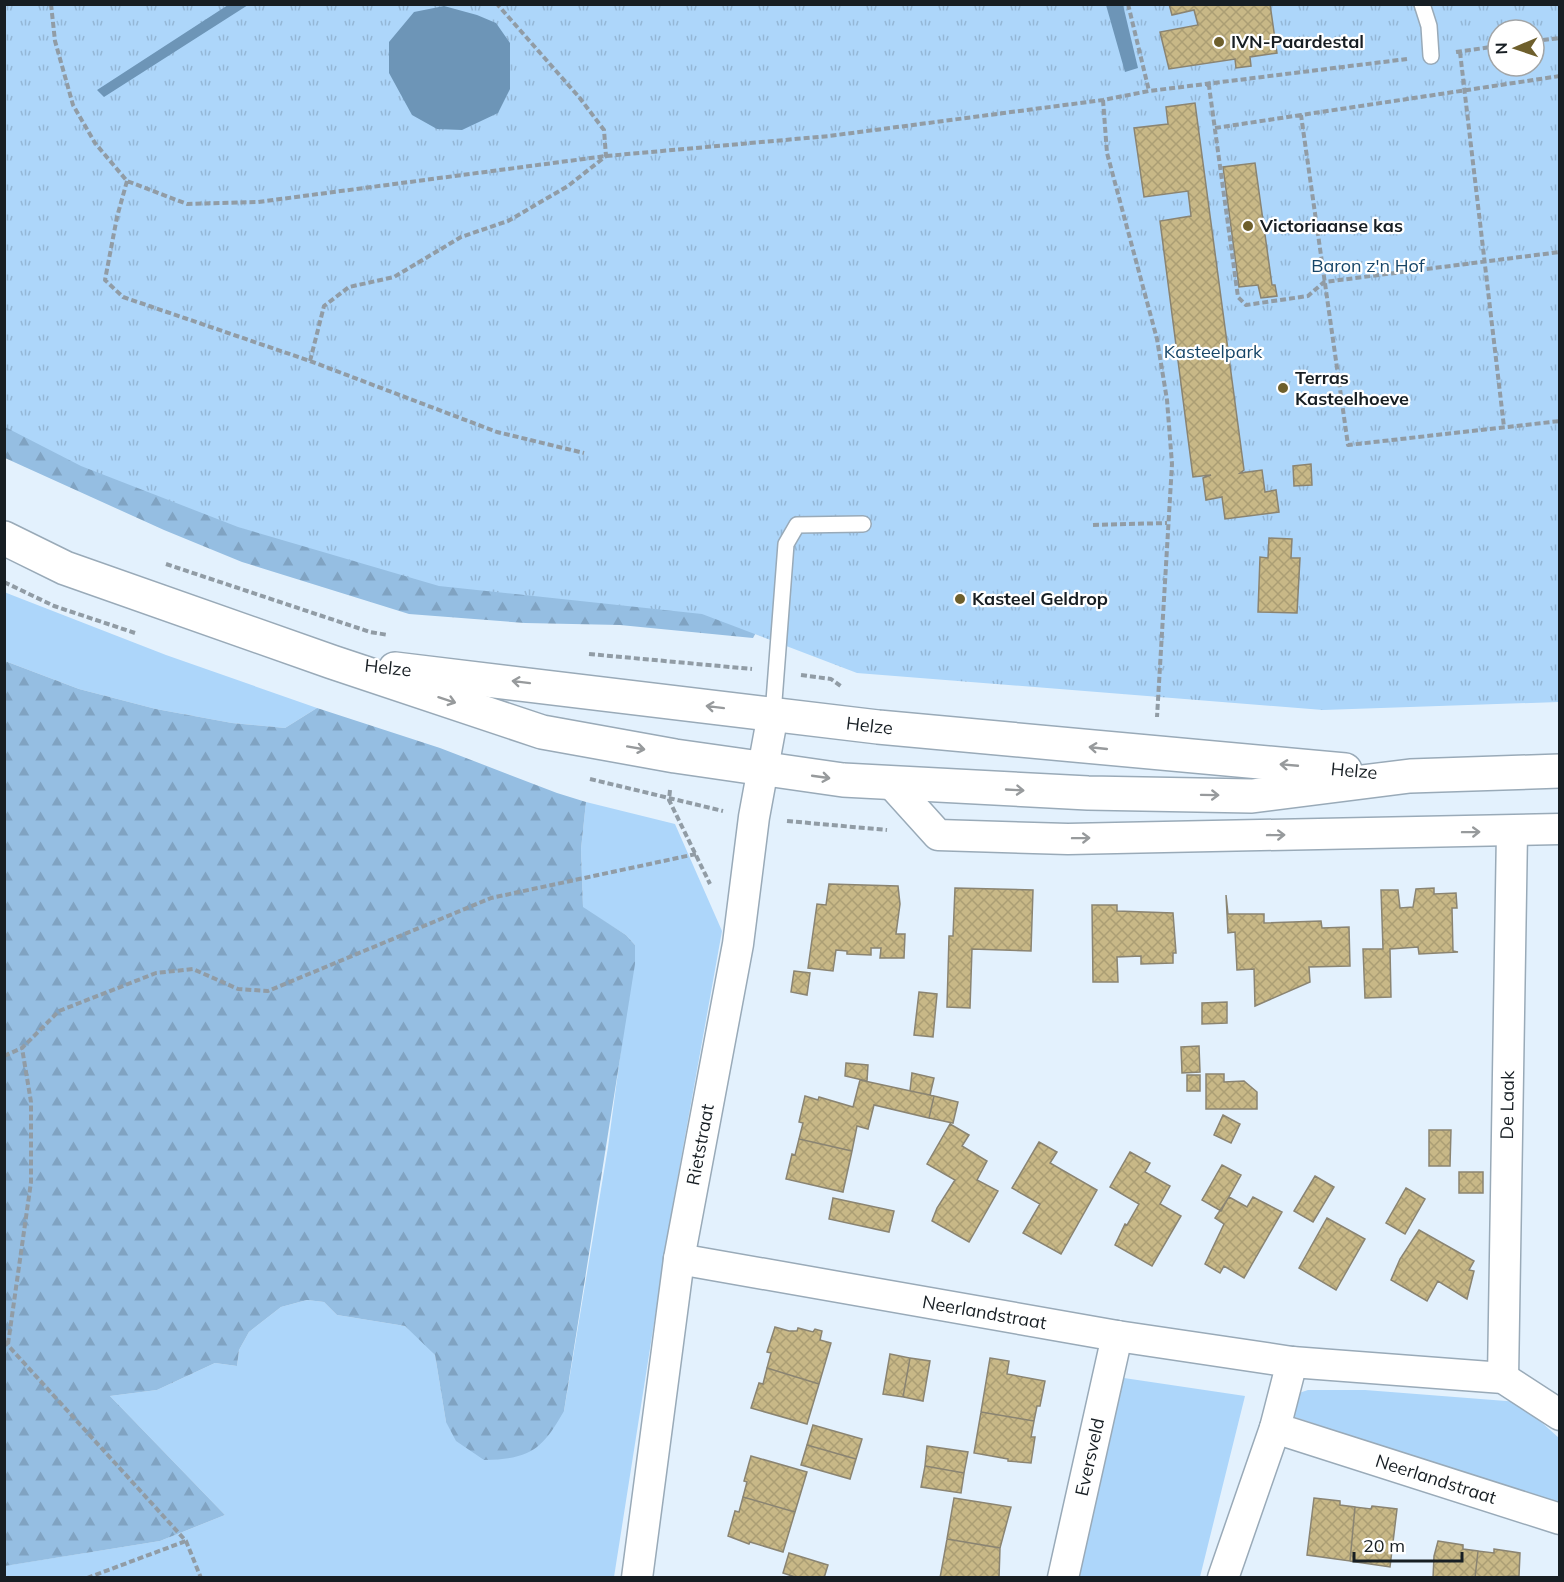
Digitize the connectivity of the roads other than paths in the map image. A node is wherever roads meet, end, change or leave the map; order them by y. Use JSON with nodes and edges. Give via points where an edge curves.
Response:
{"nodes":[{"id":1,"x":1422,"y":4,"type":"edge"},
{"id":2,"x":1431,"y":56,"type":"road end"},
{"id":3,"x":863,"y":524,"type":"dead end"},
{"id":4,"x":4,"y":538,"type":"edge"},
{"id":5,"x":332,"y":662,"type":"junction"},
{"id":6,"x":773,"y":714,"type":"junction"},
{"id":7,"x":763,"y":768,"type":"junction"},
{"id":8,"x":1560,"y":771,"type":"edge"},
{"id":9,"x":1410,"y":776,"type":"junction"},
{"id":10,"x":891,"y":783,"type":"junction"},
{"id":11,"x":1560,"y":829,"type":"edge"},
{"id":12,"x":1512,"y":831,"type":"junction"},
{"id":13,"x":679,"y":1259,"type":"junction"},
{"id":14,"x":1117,"y":1336,"type":"junction"},
{"id":15,"x":1292,"y":1362,"type":"junction"},
{"id":16,"x":1503,"y":1378,"type":"junction"},
{"id":17,"x":1560,"y":1415,"type":"edge"},
{"id":18,"x":1275,"y":1428,"type":"junction"},
{"id":19,"x":1560,"y":1519,"type":"edge"},
{"id":20,"x":637,"y":1578,"type":"edge"},
{"id":21,"x":1063,"y":1578,"type":"edge"},
{"id":22,"x":1223,"y":1578,"type":"edge"}],
"edges":[{"from":1,"to":2,"type":"lane","via":[[1429,26]]},
{"from":3,"to":6,"type":"lane","via":[[797,525],[786,544]]},
{"from":4,"to":5,"type":"main road","name":"Helze","via":[[65,568]]},
{"from":6,"to":5,"type":"main road","name":"Helze","one_way":true},
{"from":5,"to":7,"type":"main road","name":"Helze","one_way":true,"via":[[542,732]]},
{"from":6,"to":7,"type":"street","name":"Rietstraat"},
{"from":9,"to":6,"type":"main road","name":"Helze","one_way":true},
{"from":7,"to":10,"type":"main road","name":"Helze","one_way":true},
{"from":7,"to":13,"type":"street","name":"Rietstraat","via":[[738,944]]},
{"from":8,"to":9,"type":"main road","name":"Helze"},
{"from":10,"to":9,"type":"main road","name":"Helze","one_way":true,"via":[[1088,794],[1252,796]]},
{"from":10,"to":12,"type":"street","one_way":true,"via":[[938,835],[1068,839]]},
{"from":11,"to":12,"type":"street"},
{"from":12,"to":16,"type":"street","name":"De Laak"},
{"from":13,"to":14,"type":"street","name":"Neerlandstraat"},
{"from":13,"to":20,"type":"street","name":"Rietstraat"},
{"from":14,"to":15,"type":"street","name":"Neerlandstraat"},
{"from":14,"to":21,"type":"street","name":"Eversveld"},
{"from":15,"to":16,"type":"street","name":"Neerlandstraat"},
{"from":15,"to":18,"type":"street"},
{"from":16,"to":17,"type":"street","name":"Neerlandstraat"},
{"from":18,"to":19,"type":"street","name":"Neerlandstraat"},
{"from":18,"to":22,"type":"street"}]}
